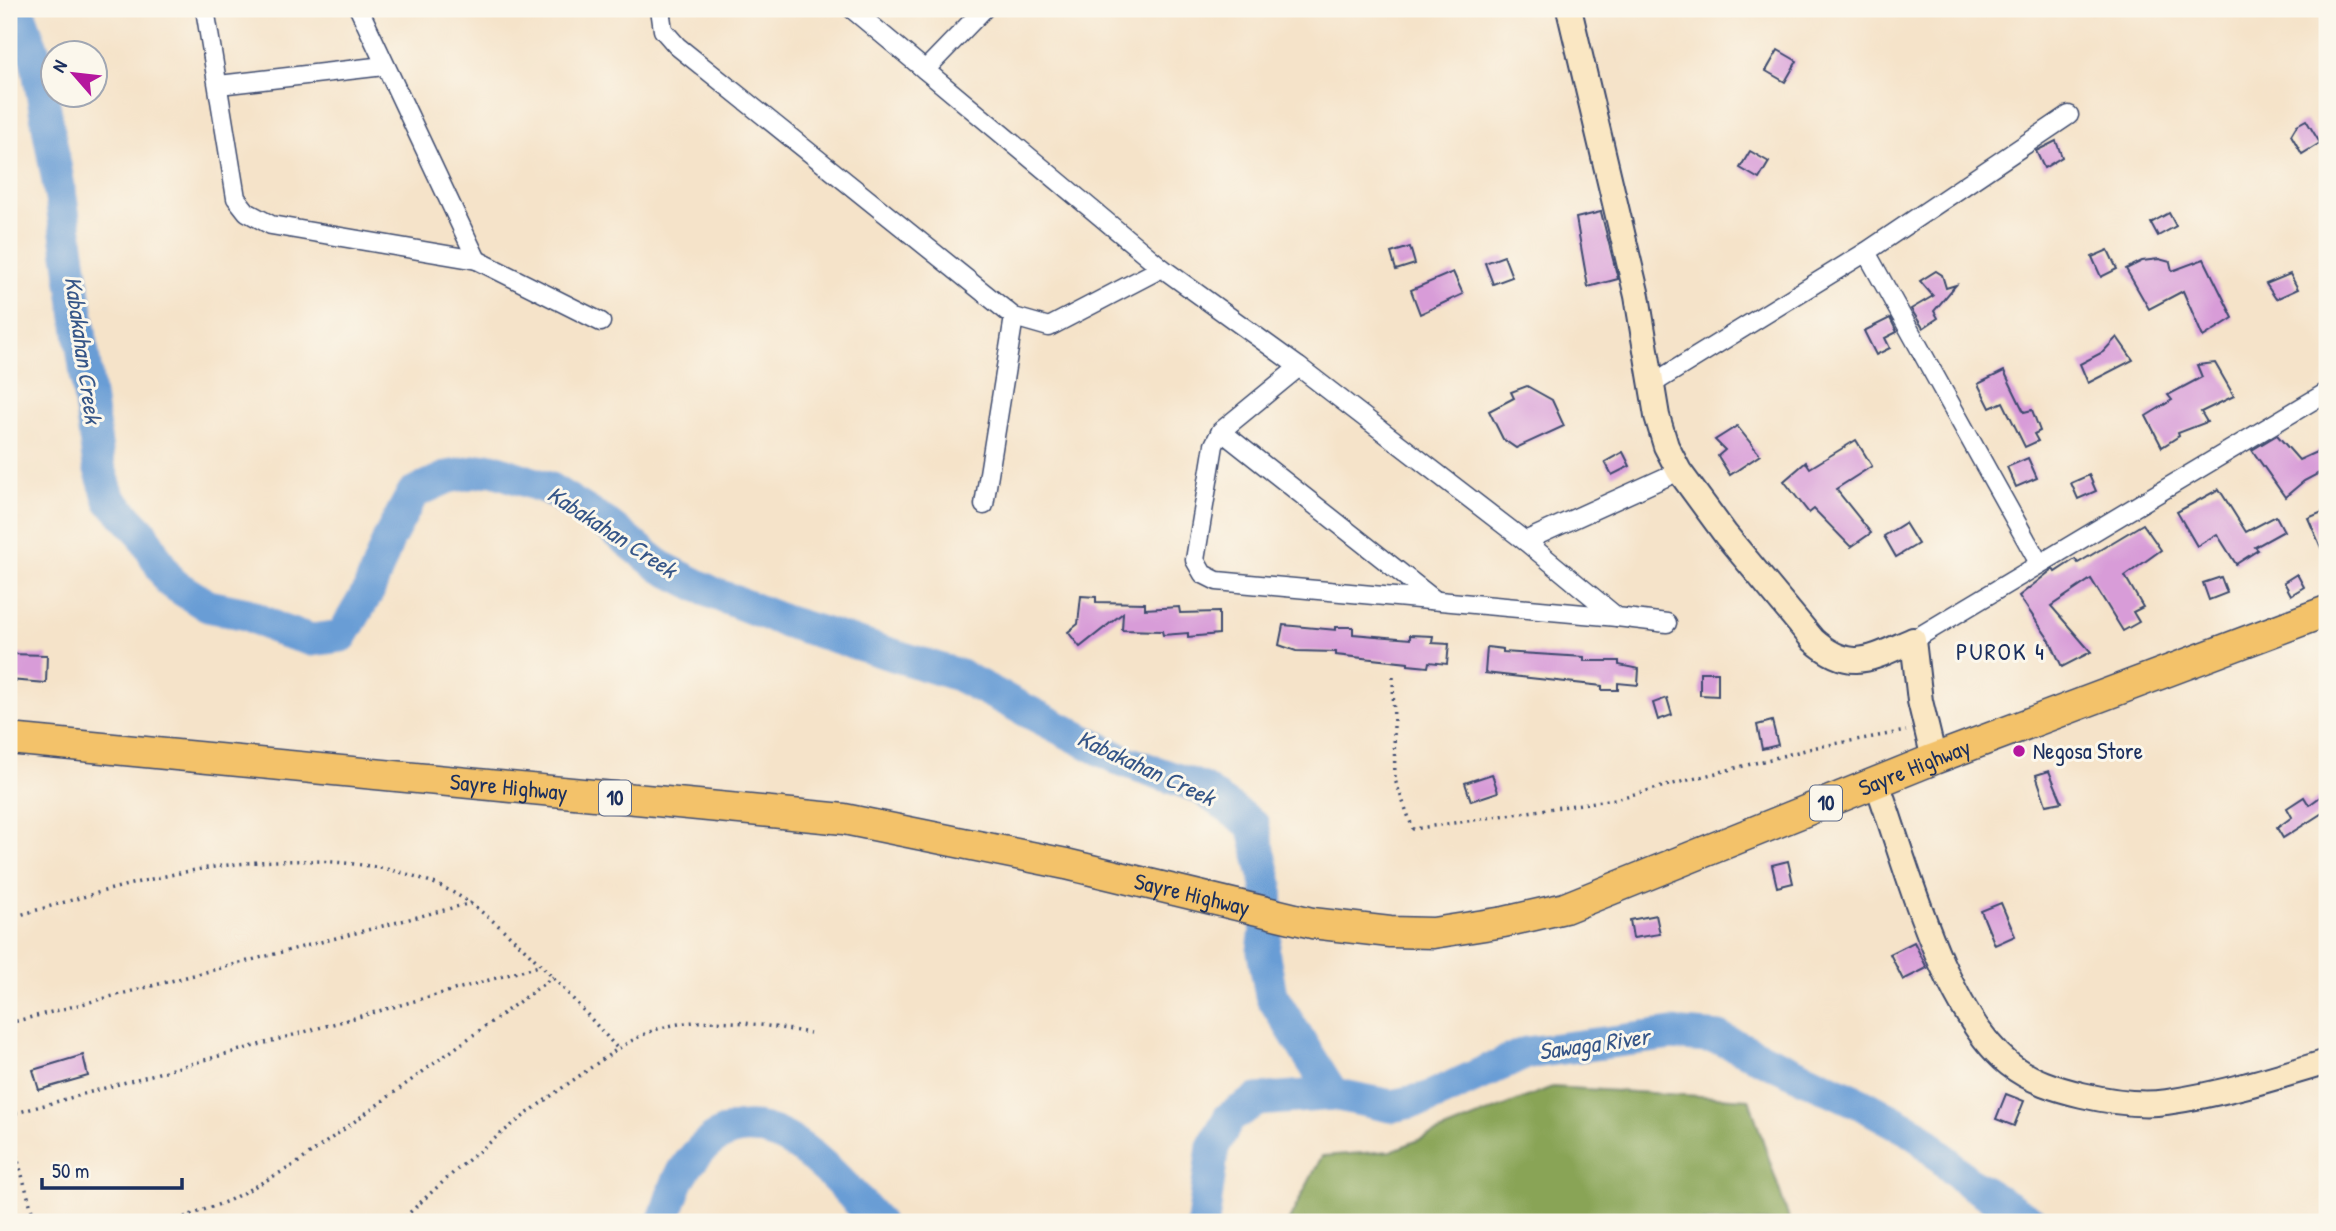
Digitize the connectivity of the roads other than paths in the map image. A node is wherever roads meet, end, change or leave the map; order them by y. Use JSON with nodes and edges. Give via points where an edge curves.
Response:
{"nodes":[{"id":1,"x":205,"y":9,"type":"edge"},
{"id":2,"x":359,"y":9,"type":"edge"},
{"id":3,"x":660,"y":9,"type":"edge"},
{"id":4,"x":852,"y":9,"type":"edge"},
{"id":5,"x":984,"y":9,"type":"edge"},
{"id":6,"x":1569,"y":9,"type":"edge"},
{"id":7,"x":384,"y":66,"type":"junction"},
{"id":8,"x":925,"y":70,"type":"junction"},
{"id":9,"x":219,"y":85,"type":"junction"},
{"id":10,"x":2069,"y":115,"type":"dead end"},
{"id":11,"x":1866,"y":252,"type":"junction"},
{"id":12,"x":477,"y":260,"type":"junction"},
{"id":13,"x":1162,"y":268,"type":"junction"},
{"id":14,"x":1014,"y":317,"type":"junction"},
{"id":15,"x":601,"y":321,"type":"dead end"},
{"id":16,"x":1299,"y":367,"type":"junction"},
{"id":17,"x":1652,"y":384,"type":"junction"},
{"id":18,"x":2327,"y":392,"type":"edge"},
{"id":19,"x":1221,"y":431,"type":"junction"},
{"id":20,"x":1679,"y":471,"type":"junction"},
{"id":21,"x":984,"y":505,"type":"dead end"},
{"id":22,"x":1525,"y":541,"type":"junction"},
{"id":23,"x":2039,"y":563,"type":"junction"},
{"id":24,"x":1436,"y":601,"type":"junction"},
{"id":25,"x":2327,"y":611,"type":"edge"},
{"id":26,"x":1617,"y":617,"type":"junction"},
{"id":27,"x":1667,"y":623,"type":"dead end"},
{"id":28,"x":1913,"y":640,"type":"junction"},
{"id":29,"x":9,"y":738,"type":"edge"},
{"id":30,"x":1934,"y":759,"type":"junction"},
{"id":31,"x":1877,"y":783,"type":"junction"},
{"id":32,"x":2327,"y":1062,"type":"edge"}],
"edges":[{"from":1,"to":9,"type":"street"},
{"from":2,"to":7,"type":"street"},
{"from":3,"to":14,"type":"street","via":[[663,30],[677,46]]},
{"from":4,"to":8,"type":"street"},
{"from":5,"to":8,"type":"street"},
{"from":6,"to":17,"type":"street","via":[[1637,296]]},
{"from":7,"to":9,"type":"street"},
{"from":7,"to":12,"type":"street"},
{"from":8,"to":13,"type":"street"},
{"from":9,"to":12,"type":"street","via":[[236,198],[256,219]]},
{"from":10,"to":11,"type":"street"},
{"from":11,"to":17,"type":"street"},
{"from":11,"to":23,"type":"street"},
{"from":12,"to":15,"type":"street"},
{"from":13,"to":14,"type":"street","via":[[1049,327]]},
{"from":13,"to":16,"type":"street"},
{"from":14,"to":21,"type":"street"},
{"from":16,"to":19,"type":"street"},
{"from":16,"to":22,"type":"street"},
{"from":17,"to":20,"type":"street","via":[[1666,446]]},
{"from":18,"to":23,"type":"street"},
{"from":19,"to":24,"type":"street"},
{"from":19,"to":24,"type":"street","via":[[1214,445],[1197,538],[1195,560],[1203,574],[1217,582]]},
{"from":20,"to":22,"type":"street"},
{"from":20,"to":28,"type":"street","via":[[1759,576],[1828,654],[1855,663]]},
{"from":22,"to":26,"type":"street"},
{"from":23,"to":28,"type":"street"},
{"from":24,"to":26,"type":"street"},
{"from":25,"to":30,"type":"highway","name":"Sayre Highway","number":"10"},
{"from":26,"to":27,"type":"street"},
{"from":28,"to":30,"type":"street"},
{"from":29,"to":31,"type":"highway","name":"Sayre Highway","number":"10","via":[[844,818],[1066,864],[1312,923],[1390,932],[1433,933],[1565,908]]},
{"from":30,"to":31,"type":"highway","name":"Sayre Highway","number":"10"},
{"from":31,"to":32,"type":"street","via":[[1953,990],[1978,1033],[2010,1066],[2052,1088],[2091,1097],[2164,1103],[2241,1088]]}]}
